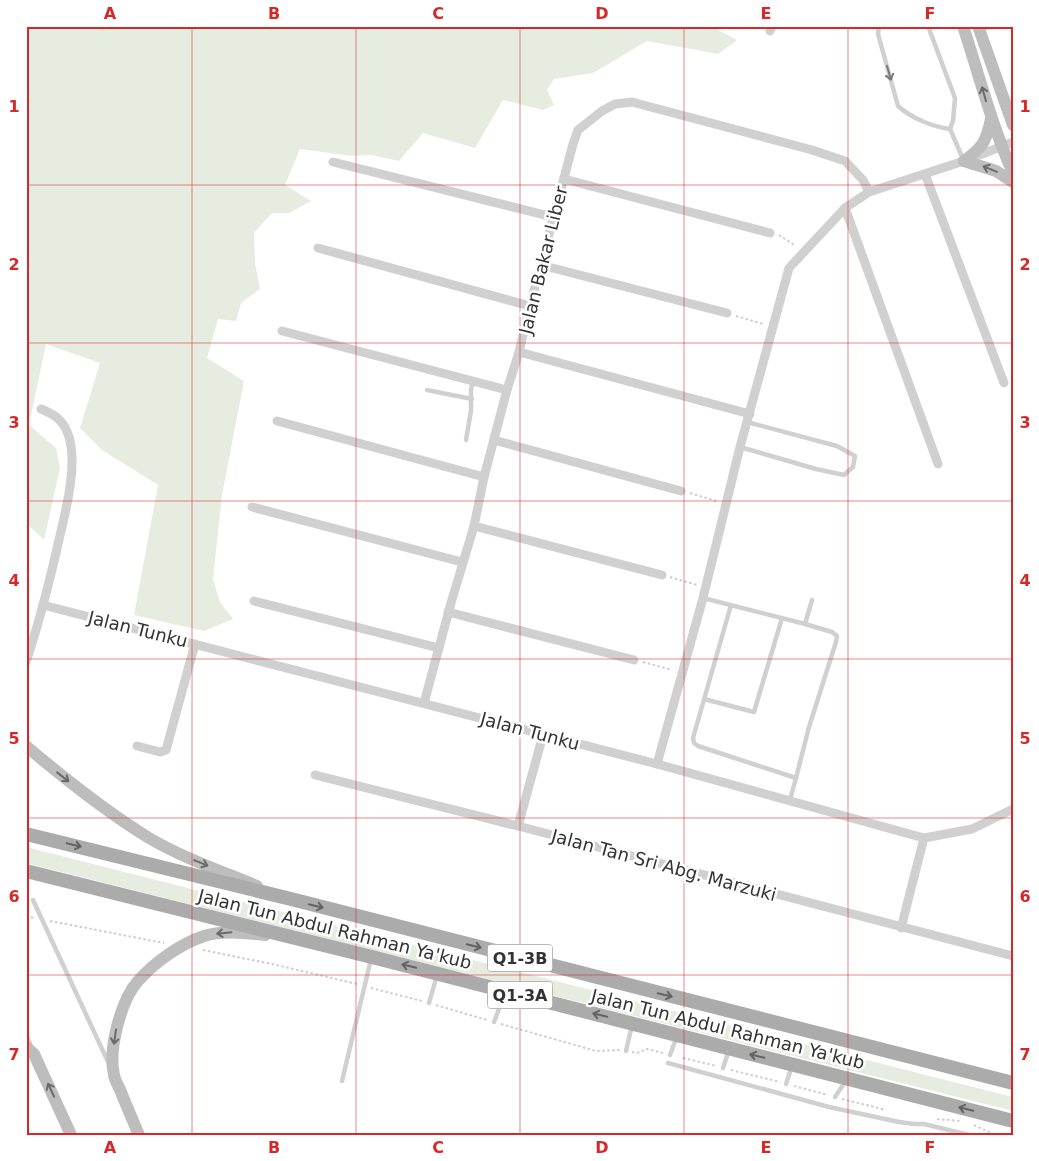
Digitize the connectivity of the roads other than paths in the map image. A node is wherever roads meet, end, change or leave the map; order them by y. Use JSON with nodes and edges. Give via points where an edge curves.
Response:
{"nodes":[{"id":1,"x":879,"y":26,"type":"edge"},
{"id":2,"x":928,"y":26,"type":"edge"},
{"id":3,"x":963,"y":26,"type":"edge"},
{"id":4,"x":983,"y":28,"type":"edge"},
{"id":5,"x":991,"y":118,"type":"junction"},
{"id":6,"x":1013,"y":125,"type":"edge"},
{"id":7,"x":950,"y":129,"type":"junction"},
{"id":8,"x":1007,"y":144,"type":"edge"},
{"id":9,"x":964,"y":161,"type":"junction"},
{"id":10,"x":333,"y":162,"type":"dead end"},
{"id":11,"x":1013,"y":173,"type":"edge"},
{"id":12,"x":925,"y":174,"type":"junction"},
{"id":13,"x":564,"y":179,"type":"junction"},
{"id":14,"x":1013,"y":182,"type":"edge"},
{"id":15,"x":869,"y":192,"type":"junction"},
{"id":16,"x":845,"y":208,"type":"junction"},
{"id":17,"x":553,"y":217,"type":"junction"},
{"id":18,"x":770,"y":233,"type":"road end"},
{"id":19,"x":318,"y":248,"type":"dead end"},
{"id":20,"x":541,"y":265,"type":"junction"},
{"id":21,"x":530,"y":306,"type":"junction"},
{"id":22,"x":727,"y":313,"type":"road end"},
{"id":23,"x":282,"y":331,"type":"dead end"},
{"id":24,"x":519,"y":352,"type":"junction"},
{"id":25,"x":473,"y":381,"type":"junction"},
{"id":26,"x":1004,"y":383,"type":"dead end"},
{"id":27,"x":427,"y":390,"type":"dead end"},
{"id":28,"x":507,"y":390,"type":"junction"},
{"id":29,"x":472,"y":399,"type":"junction"},
{"id":30,"x":41,"y":409,"type":"dead end"},
{"id":31,"x":748,"y":418,"type":"junction"},
{"id":32,"x":277,"y":421,"type":"dead end"},
{"id":33,"x":466,"y":440,"type":"dead end"},
{"id":34,"x":494,"y":440,"type":"junction"},
{"id":35,"x":740,"y":447,"type":"junction"},
{"id":36,"x":938,"y":464,"type":"dead end"},
{"id":37,"x":484,"y":477,"type":"junction"},
{"id":38,"x":681,"y":491,"type":"road end"},
{"id":39,"x":252,"y":507,"type":"dead end"},
{"id":40,"x":474,"y":526,"type":"junction"},
{"id":41,"x":462,"y":562,"type":"junction"},
{"id":42,"x":662,"y":575,"type":"road end"},
{"id":43,"x":704,"y":598,"type":"junction"},
{"id":44,"x":812,"y":600,"type":"dead end"},
{"id":45,"x":254,"y":601,"type":"dead end"},
{"id":46,"x":43,"y":605,"type":"junction"},
{"id":47,"x":731,"y":606,"type":"junction"},
{"id":48,"x":448,"y":612,"type":"junction"},
{"id":49,"x":782,"y":618,"type":"junction"},
{"id":50,"x":805,"y":624,"type":"junction"},
{"id":51,"x":195,"y":644,"type":"junction"},
{"id":52,"x":439,"y":648,"type":"junction"},
{"id":53,"x":634,"y":660,"type":"road end"},
{"id":54,"x":26,"y":662,"type":"edge"},
{"id":55,"x":704,"y":699,"type":"junction"},
{"id":56,"x":424,"y":703,"type":"junction"},
{"id":57,"x":543,"y":734,"type":"junction"},
{"id":58,"x":27,"y":744,"type":"edge"},
{"id":59,"x":137,"y":746,"type":"dead end"},
{"id":60,"x":657,"y":764,"type":"junction"},
{"id":61,"x":315,"y":775,"type":"dead end"},
{"id":62,"x":796,"y":778,"type":"junction"},
{"id":63,"x":790,"y":800,"type":"junction"},
{"id":64,"x":1013,"y":809,"type":"edge"},
{"id":65,"x":518,"y":826,"type":"junction"},
{"id":66,"x":26,"y":834,"type":"edge"},
{"id":67,"x":924,"y":838,"type":"junction"},
{"id":68,"x":26,"y":870,"type":"edge"},
{"id":69,"x":291,"y":899,"type":"junction"},
{"id":70,"x":33,"y":900,"type":"dead end"},
{"id":71,"x":901,"y":928,"type":"junction"},
{"id":72,"x":290,"y":936,"type":"junction"},
{"id":73,"x":1013,"y":956,"type":"edge"},
{"id":74,"x":372,"y":957,"type":"junction"},
{"id":75,"x":438,"y":974,"type":"junction"},
{"id":76,"x":506,"y":991,"type":"junction"},
{"id":77,"x":429,"y":1003,"type":"road end"},
{"id":78,"x":494,"y":1022,"type":"road end"},
{"id":79,"x":632,"y":1024,"type":"junction"},
{"id":80,"x":26,"y":1034,"type":"edge"},
{"id":81,"x":677,"y":1035,"type":"junction"},
{"id":82,"x":729,"y":1048,"type":"junction"},
{"id":83,"x":30,"y":1050,"type":"edge"},
{"id":84,"x":626,"y":1051,"type":"road end"},
{"id":85,"x":670,"y":1055,"type":"road end"},
{"id":86,"x":668,"y":1063,"type":"dead end"},
{"id":87,"x":793,"y":1064,"type":"junction"},
{"id":88,"x":723,"y":1068,"type":"road end"},
{"id":89,"x":114,"y":1075,"type":"junction"},
{"id":90,"x":847,"y":1078,"type":"junction"},
{"id":91,"x":342,"y":1081,"type":"dead end"},
{"id":92,"x":1013,"y":1083,"type":"edge"},
{"id":93,"x":786,"y":1084,"type":"road end"},
{"id":94,"x":835,"y":1097,"type":"road end"},
{"id":95,"x":1013,"y":1121,"type":"edge"},
{"id":96,"x":71,"y":1135,"type":"edge"},
{"id":97,"x":139,"y":1135,"type":"edge"},
{"id":98,"x":969,"y":1135,"type":"edge"}],
"edges":[{"from":1,"to":7,"type":"lane","one_way":true,"via":[[878,34],[898,106]]},
{"from":2,"to":7,"type":"lane","via":[[955,98]]},
{"from":5,"to":3,"type":"street","one_way":true},
{"from":4,"to":6,"type":"street"},
{"from":5,"to":8,"type":"street"},
{"from":5,"to":9,"type":"street","via":[[980,150]]},
{"from":7,"to":9,"type":"lane"},
{"from":8,"to":9,"type":"street"},
{"from":8,"to":11,"type":"street"},
{"from":9,"to":12,"type":"street"},
{"from":14,"to":9,"type":"street","one_way":true},
{"from":10,"to":17,"type":"street"},
{"from":12,"to":15,"type":"street"},
{"from":12,"to":26,"type":"street"},
{"from":13,"to":15,"type":"street","name":"Jalan Bakar Liber","via":[[578,130],[615,104],[632,102],[845,160]]},
{"from":13,"to":17,"type":"street","name":"Jalan Bakar Liber"},
{"from":13,"to":18,"type":"street"},
{"from":15,"to":16,"type":"street"},
{"from":16,"to":31,"type":"street","via":[[789,268]]},
{"from":16,"to":36,"type":"street"},
{"from":17,"to":20,"type":"street","name":"Jalan Bakar Liber"},
{"from":19,"to":21,"type":"street"},
{"from":20,"to":21,"type":"street","name":"Jalan Bakar Liber"},
{"from":20,"to":22,"type":"street"},
{"from":21,"to":24,"type":"street","name":"Jalan Bakar Liber"},
{"from":23,"to":25,"type":"street"},
{"from":24,"to":28,"type":"street","name":"Jalan Bakar Liber"},
{"from":24,"to":31,"type":"street"},
{"from":25,"to":28,"type":"street"},
{"from":25,"to":29,"type":"lane"},
{"from":27,"to":29,"type":"lane"},
{"from":28,"to":34,"type":"street","name":"Jalan Bakar Liber"},
{"from":29,"to":33,"type":"lane"},
{"from":30,"to":46,"type":"street","via":[[63,423],[72,460],[68,503]]},
{"from":31,"to":35,"type":"street"},
{"from":31,"to":35,"type":"lane","via":[[836,446],[855,456],[854,467],[844,475]]},
{"from":32,"to":37,"type":"street"},
{"from":34,"to":37,"type":"street","name":"Jalan Bakar Liber"},
{"from":34,"to":38,"type":"street"},
{"from":35,"to":43,"type":"street"},
{"from":37,"to":40,"type":"street","name":"Jalan Bakar Liber"},
{"from":39,"to":41,"type":"street"},
{"from":40,"to":41,"type":"street","name":"Jalan Bakar Liber"},
{"from":40,"to":42,"type":"street"},
{"from":41,"to":48,"type":"street","name":"Jalan Bakar Liber"},
{"from":43,"to":47,"type":"lane"},
{"from":43,"to":60,"type":"street"},
{"from":44,"to":50,"type":"lane"},
{"from":45,"to":52,"type":"street"},
{"from":46,"to":51,"type":"street","name":"Jalan Tunku"},
{"from":46,"to":54,"type":"street"},
{"from":47,"to":49,"type":"lane"},
{"from":47,"to":55,"type":"lane"},
{"from":48,"to":52,"type":"street","name":"Jalan Bakar Liber"},
{"from":48,"to":53,"type":"street"},
{"from":49,"to":50,"type":"lane"},
{"from":49,"to":55,"type":"lane","via":[[754,712]]},
{"from":50,"to":62,"type":"lane","via":[[837,636]]},
{"from":51,"to":56,"type":"street","name":"Jalan Tunku"},
{"from":51,"to":59,"type":"street","via":[[166,750],[160,752]]},
{"from":52,"to":56,"type":"street","name":"Jalan Bakar Liber"},
{"from":55,"to":62,"type":"lane","via":[[694,743]]},
{"from":56,"to":57,"type":"street","name":"Jalan Tunku"},
{"from":57,"to":60,"type":"street","name":"Jalan Tunku"},
{"from":57,"to":65,"type":"street"},
{"from":58,"to":69,"type":"street","one_way":true,"via":[[62,776],[150,838],[192,860]]},
{"from":60,"to":63,"type":"street","name":"Jalan Tunku"},
{"from":61,"to":65,"type":"street","name":"Jalan Tan Sri Abg. Marzuki"},
{"from":62,"to":63,"type":"lane"},
{"from":63,"to":67,"type":"street","name":"Jalan Tunku"},
{"from":64,"to":67,"type":"street","name":"Jalan Tunku","via":[[972,829]]},
{"from":65,"to":71,"type":"street","name":"Jalan Tan Sri Abg. Marzuki"},
{"from":66,"to":69,"type":"main road","name":"Jalan Tun Abdul Rahman Ya'kub","number":"Q1-3B","one_way":true},
{"from":67,"to":71,"type":"street"},
{"from":68,"to":72,"type":"main road","name":"Jalan Tun Abdul Rahman Ya'kub","number":"Q1-3A"},
{"from":69,"to":92,"type":"main road","name":"Jalan Tun Abdul Rahman Ya'kub","number":"Q1-3B","one_way":true},
{"from":70,"to":89,"type":"lane"},
{"from":71,"to":73,"type":"street","name":"Jalan Tan Sri Abg. Marzuki"},
{"from":72,"to":74,"type":"main road","name":"Jalan Tun Abdul Rahman Ya'kub","number":"Q1-3A"},
{"from":72,"to":89,"type":"street","one_way":true,"via":[[233,932],[205,935],[180,946],[154,966],[137,982],[116,1028]]},
{"from":75,"to":74,"type":"main road","name":"Jalan Tun Abdul Rahman Ya'kub","number":"Q1-3A","one_way":true},
{"from":74,"to":91,"type":"lane"},
{"from":75,"to":76,"type":"main road","name":"Jalan Tun Abdul Rahman Ya'kub","number":"Q1-3A"},
{"from":75,"to":77,"type":"lane"},
{"from":76,"to":78,"type":"lane"},
{"from":79,"to":76,"type":"main road","name":"Jalan Tun Abdul Rahman Ya'kub","number":"Q1-3A","one_way":true},
{"from":79,"to":81,"type":"main road","name":"Jalan Tun Abdul Rahman Ya'kub","number":"Q1-3A"},
{"from":79,"to":84,"type":"lane"},
{"from":80,"to":83,"type":"lane"},
{"from":81,"to":82,"type":"main road","name":"Jalan Tun Abdul Rahman Ya'kub","number":"Q1-3A"},
{"from":81,"to":85,"type":"lane"},
{"from":87,"to":82,"type":"main road","name":"Jalan Tun Abdul Rahman Ya'kub","number":"Q1-3A","one_way":true},
{"from":82,"to":88,"type":"lane"},
{"from":96,"to":83,"type":"street","one_way":true},
{"from":86,"to":98,"type":"lane","via":[[829,1107]]},
{"from":87,"to":90,"type":"main road","name":"Jalan Tun Abdul Rahman Ya'kub","number":"Q1-3A"},
{"from":87,"to":93,"type":"lane"},
{"from":89,"to":97,"type":"street"},
{"from":90,"to":94,"type":"lane"},
{"from":95,"to":90,"type":"main road","name":"Jalan Tun Abdul Rahman Ya'kub","number":"Q1-3A","one_way":true}]}
